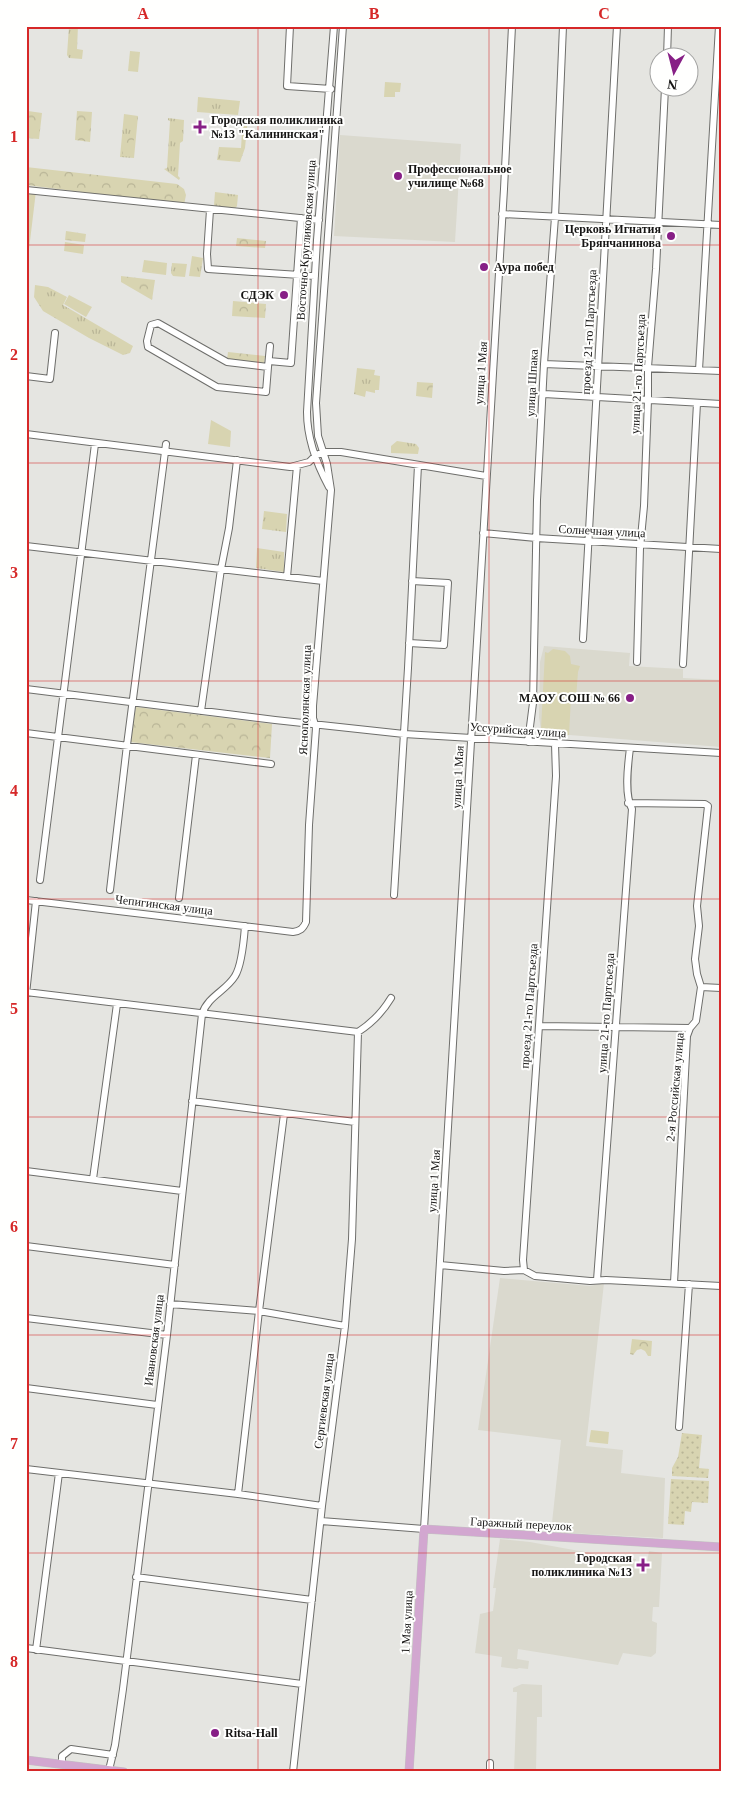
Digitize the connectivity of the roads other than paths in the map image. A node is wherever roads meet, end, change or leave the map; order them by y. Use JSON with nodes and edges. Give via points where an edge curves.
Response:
{"nodes":[{"id":1,"x":290,"y":26,"type":"edge"},
{"id":2,"x":334,"y":26,"type":"edge"},
{"id":3,"x":343,"y":26,"type":"edge"},
{"id":4,"x":512,"y":26,"type":"edge"},
{"id":5,"x":564,"y":26,"type":"edge"},
{"id":6,"x":617,"y":26,"type":"edge"},
{"id":7,"x":668,"y":26,"type":"edge"},
{"id":8,"x":719,"y":26,"type":"edge"},
{"id":9,"x":667,"y":48,"type":"edge"},
{"id":10,"x":329,"y":89,"type":"junction"},
{"id":11,"x":338,"y":90,"type":"junction"},
{"id":12,"x":665,"y":98,"type":"edge"},
{"id":13,"x":26,"y":190,"type":"edge"},
{"id":14,"x":210,"y":210,"type":"junction"},
{"id":15,"x":502,"y":214,"type":"junction"},
{"id":16,"x":555,"y":217,"type":"junction"},
{"id":17,"x":301,"y":218,"type":"junction"},
{"id":18,"x":607,"y":219,"type":"junction"},
{"id":19,"x":319,"y":220,"type":"junction"},
{"id":20,"x":659,"y":222,"type":"junction"},
{"id":21,"x":707,"y":224,"type":"junction"},
{"id":22,"x":721,"y":225,"type":"edge"},
{"id":23,"x":296,"y":275,"type":"junction"},
{"id":24,"x":315,"y":276,"type":"junction"},
{"id":25,"x":55,"y":333,"type":"dead end"},
{"id":26,"x":270,"y":346,"type":"dead end"},
{"id":27,"x":269,"y":364,"type":"junction"},
{"id":28,"x":544,"y":364,"type":"junction"},
{"id":29,"x":598,"y":366,"type":"junction"},
{"id":30,"x":648,"y":367,"type":"junction"},
{"id":31,"x":699,"y":370,"type":"junction"},
{"id":32,"x":721,"y":371,"type":"edge"},
{"id":33,"x":26,"y":376,"type":"edge"},
{"id":34,"x":544,"y":394,"type":"junction"},
{"id":35,"x":597,"y":398,"type":"junction"},
{"id":36,"x":648,"y":400,"type":"junction"},
{"id":37,"x":307,"y":403,"type":"junction"},
{"id":38,"x":316,"y":403,"type":"junction"},
{"id":39,"x":697,"y":403,"type":"junction"},
{"id":40,"x":721,"y":404,"type":"edge"},
{"id":41,"x":26,"y":434,"type":"edge"},
{"id":42,"x":26,"y":438,"type":"edge"},
{"id":43,"x":95,"y":444,"type":"junction"},
{"id":44,"x":166,"y":444,"type":"dead end"},
{"id":45,"x":165,"y":452,"type":"junction"},
{"id":46,"x":323,"y":452,"type":"junction"},
{"id":47,"x":341,"y":452,"type":"junction"},
{"id":48,"x":315,"y":456,"type":"junction"},
{"id":49,"x":236,"y":460,"type":"junction"},
{"id":50,"x":327,"y":464,"type":"junction"},
{"id":51,"x":418,"y":465,"type":"junction"},
{"id":52,"x":297,"y":466,"type":"junction"},
{"id":53,"x":486,"y":476,"type":"junction"},
{"id":54,"x":331,"y":490,"type":"junction"},
{"id":55,"x":483,"y":533,"type":"junction"},
{"id":56,"x":536,"y":538,"type":"junction"},
{"id":57,"x":588,"y":542,"type":"junction"},
{"id":58,"x":640,"y":544,"type":"junction"},
{"id":59,"x":26,"y":546,"type":"edge"},
{"id":60,"x":690,"y":547,"type":"junction"},
{"id":61,"x":721,"y":549,"type":"edge"},
{"id":62,"x":81,"y":552,"type":"junction"},
{"id":63,"x":150,"y":561,"type":"junction"},
{"id":64,"x":221,"y":569,"type":"junction"},
{"id":65,"x":287,"y":577,"type":"junction"},
{"id":66,"x":323,"y":581,"type":"junction"},
{"id":67,"x":412,"y":581,"type":"junction"},
{"id":68,"x":583,"y":639,"type":"dead end"},
{"id":69,"x":409,"y":643,"type":"junction"},
{"id":70,"x":637,"y":662,"type":"dead end"},
{"id":71,"x":683,"y":664,"type":"dead end"},
{"id":72,"x":26,"y":689,"type":"edge"},
{"id":73,"x":63,"y":694,"type":"junction"},
{"id":74,"x":132,"y":703,"type":"junction"},
{"id":75,"x":201,"y":711,"type":"junction"},
{"id":76,"x":315,"y":724,"type":"junction"},
{"id":77,"x":26,"y":733,"type":"edge"},
{"id":78,"x":404,"y":734,"type":"junction"},
{"id":79,"x":57,"y":737,"type":"junction"},
{"id":80,"x":471,"y":738,"type":"junction"},
{"id":81,"x":528,"y":742,"type":"junction"},
{"id":82,"x":555,"y":744,"type":"junction"},
{"id":83,"x":126,"y":745,"type":"junction"},
{"id":84,"x":630,"y":748,"type":"junction"},
{"id":85,"x":721,"y":754,"type":"edge"},
{"id":86,"x":196,"y":755,"type":"junction"},
{"id":87,"x":271,"y":764,"type":"dead end"},
{"id":88,"x":628,"y":803,"type":"junction"},
{"id":89,"x":40,"y":880,"type":"dead end"},
{"id":90,"x":110,"y":890,"type":"dead end"},
{"id":91,"x":394,"y":895,"type":"dead end"},
{"id":92,"x":179,"y":898,"type":"dead end"},
{"id":93,"x":26,"y":900,"type":"edge"},
{"id":94,"x":36,"y":901,"type":"junction"},
{"id":95,"x":245,"y":926,"type":"junction"},
{"id":96,"x":299,"y":932,"type":"joint"},
{"id":97,"x":702,"y":987,"type":"junction"},
{"id":98,"x":721,"y":988,"type":"edge"},
{"id":99,"x":26,"y":993,"type":"edge"},
{"id":100,"x":391,"y":998,"type":"dead end"},
{"id":101,"x":116,"y":1004,"type":"junction"},
{"id":102,"x":202,"y":1014,"type":"junction"},
{"id":103,"x":539,"y":1026,"type":"junction"},
{"id":104,"x":616,"y":1027,"type":"junction"},
{"id":105,"x":690,"y":1028,"type":"junction"},
{"id":106,"x":358,"y":1032,"type":"junction"},
{"id":107,"x":192,"y":1101,"type":"junction"},
{"id":108,"x":284,"y":1114,"type":"junction"},
{"id":109,"x":355,"y":1122,"type":"junction"},
{"id":110,"x":26,"y":1170,"type":"edge"},
{"id":111,"x":92,"y":1179,"type":"junction"},
{"id":112,"x":182,"y":1191,"type":"junction"},
{"id":113,"x":26,"y":1246,"type":"edge"},
{"id":114,"x":440,"y":1264,"type":"junction"},
{"id":115,"x":175,"y":1265,"type":"junction"},
{"id":116,"x":524,"y":1270,"type":"junction"},
{"id":117,"x":597,"y":1280,"type":"junction"},
{"id":118,"x":674,"y":1283,"type":"junction"},
{"id":119,"x":689,"y":1284,"type":"junction"},
{"id":120,"x":721,"y":1286,"type":"edge"},
{"id":121,"x":170,"y":1304,"type":"junction"},
{"id":122,"x":259,"y":1311,"type":"junction"},
{"id":123,"x":26,"y":1318,"type":"edge"},
{"id":124,"x":345,"y":1326,"type":"junction"},
{"id":125,"x":167,"y":1335,"type":"junction"},
{"id":126,"x":26,"y":1388,"type":"edge"},
{"id":127,"x":158,"y":1405,"type":"junction"},
{"id":128,"x":679,"y":1427,"type":"dead end"},
{"id":129,"x":26,"y":1469,"type":"edge"},
{"id":130,"x":59,"y":1473,"type":"junction"},
{"id":131,"x":148,"y":1484,"type":"junction"},
{"id":132,"x":238,"y":1494,"type":"junction"},
{"id":133,"x":322,"y":1506,"type":"junction"},
{"id":134,"x":321,"y":1521,"type":"junction"},
{"id":135,"x":423,"y":1531,"type":"junction"},
{"id":136,"x":721,"y":1547,"type":"edge"},
{"id":137,"x":136,"y":1577,"type":"junction"},
{"id":138,"x":312,"y":1600,"type":"junction"},
{"id":139,"x":26,"y":1648,"type":"edge"},
{"id":140,"x":36,"y":1650,"type":"junction"},
{"id":141,"x":126,"y":1662,"type":"junction"},
{"id":142,"x":302,"y":1684,"type":"junction"},
{"id":143,"x":113,"y":1755,"type":"junction"},
{"id":144,"x":26,"y":1760,"type":"edge"},
{"id":145,"x":490,"y":1763,"type":"dead end"},
{"id":146,"x":62,"y":1764,"type":"junction"},
{"id":147,"x":109,"y":1770,"type":"junction"},
{"id":148,"x":124,"y":1772,"type":"edge"},
{"id":149,"x":292,"y":1772,"type":"edge"},
{"id":150,"x":409,"y":1772,"type":"edge"},
{"id":151,"x":490,"y":1772,"type":"edge"}],
"edges":[{"from":1,"to":10,"type":"street","via":[[287,86]]},
{"from":2,"to":10,"type":"street","name":"Восточно-Кругликовская улица"},
{"from":3,"to":11,"type":"street","name":"Восточно-Кругликовская улица"},
{"from":4,"to":15,"type":"street","name":"улица 1 Мая"},
{"from":5,"to":16,"type":"street","name":"улица Шпака"},
{"from":6,"to":18,"type":"street","name":"проезд 21-го Партсъезда"},
{"from":7,"to":9,"type":"street"},
{"from":8,"to":21,"type":"street"},
{"from":10,"to":11,"type":"street"},
{"from":10,"to":19,"type":"street","name":"Восточно-Кругликовская улица"},
{"from":11,"to":38,"type":"street","name":"Восточно-Кругликовская улица"},
{"from":12,"to":20,"type":"street","name":"улица 21-го Партсъезда"},
{"from":13,"to":14,"type":"street"},
{"from":14,"to":17,"type":"street"},
{"from":14,"to":23,"type":"street","via":[[208,269]]},
{"from":15,"to":16,"type":"street"},
{"from":15,"to":53,"type":"street","name":"улица 1 Мая"},
{"from":16,"to":18,"type":"street"},
{"from":16,"to":28,"type":"street","name":"улица Шпака"},
{"from":17,"to":19,"type":"street"},
{"from":17,"to":23,"type":"street"},
{"from":18,"to":20,"type":"street"},
{"from":18,"to":29,"type":"street","name":"проезд 21-го Партсъезда"},
{"from":19,"to":24,"type":"street","name":"Восточно-Кругликовская улица"},
{"from":20,"to":21,"type":"street"},
{"from":20,"to":30,"type":"street","name":"улица 21-го Партсъезда"},
{"from":21,"to":22,"type":"street"},
{"from":21,"to":31,"type":"street"},
{"from":23,"to":24,"type":"street"},
{"from":23,"to":27,"type":"street","via":[[291,363]]},
{"from":24,"to":37,"type":"street","name":"Восточно-Кругликовская улица"},
{"from":25,"to":33,"type":"street","via":[[50,379]]},
{"from":26,"to":27,"type":"street"},
{"from":27,"to":27,"type":"street","via":[[227,362],[158,323],[149,329],[148,348],[216,386],[266,392]]},
{"from":28,"to":29,"type":"street"},
{"from":28,"to":34,"type":"street","name":"улица Шпака"},
{"from":29,"to":30,"type":"street"},
{"from":29,"to":35,"type":"street","name":"проезд 21-го Партсъезда"},
{"from":30,"to":31,"type":"street"},
{"from":30,"to":36,"type":"street","name":"улица 21-го Партсъезда"},
{"from":31,"to":32,"type":"street"},
{"from":34,"to":35,"type":"street"},
{"from":34,"to":56,"type":"street","name":"улица Шпака"},
{"from":35,"to":36,"type":"street"},
{"from":35,"to":57,"type":"street","name":"проезд 21-го Партсъезда"},
{"from":36,"to":39,"type":"street"},
{"from":36,"to":58,"type":"street","name":"улица 21-го Партсъезда"},
{"from":37,"to":38,"type":"street"},
{"from":37,"to":48,"type":"street","name":"Восточно-Кругликовская улица","via":[[308,438]]},
{"from":38,"to":46,"type":"street","name":"Восточно-Кругликовская улица"},
{"from":39,"to":40,"type":"street"},
{"from":39,"to":60,"type":"street"},
{"from":41,"to":42,"type":"street"},
{"from":41,"to":43,"type":"street"},
{"from":43,"to":45,"type":"street"},
{"from":43,"to":62,"type":"street"},
{"from":44,"to":45,"type":"street"},
{"from":45,"to":49,"type":"street"},
{"from":45,"to":63,"type":"street"},
{"from":46,"to":47,"type":"street"},
{"from":46,"to":48,"type":"street"},
{"from":46,"to":50,"type":"street","name":"Восточно-Кругликовская улица"},
{"from":47,"to":50,"type":"street","via":[[334,454]]},
{"from":47,"to":51,"type":"street"},
{"from":48,"to":52,"type":"street"},
{"from":48,"to":54,"type":"street","name":"Восточно-Кругликовская улица"},
{"from":49,"to":52,"type":"street"},
{"from":49,"to":64,"type":"street"},
{"from":50,"to":54,"type":"street","name":"Яснополянская улица"},
{"from":51,"to":53,"type":"street"},
{"from":51,"to":67,"type":"street"},
{"from":52,"to":65,"type":"street"},
{"from":53,"to":55,"type":"street","name":"улица 1 Мая"},
{"from":54,"to":66,"type":"street","name":"Яснополянская улица"},
{"from":55,"to":56,"type":"street","name":"Солнечная улица"},
{"from":55,"to":80,"type":"street","name":"улица 1 Мая"},
{"from":56,"to":57,"type":"street","name":"Солнечная улица"},
{"from":56,"to":81,"type":"street","name":"улица Шпака","via":[[533,703]]},
{"from":57,"to":58,"type":"street","name":"Солнечная улица"},
{"from":57,"to":68,"type":"street","name":"проезд 21-го Партсъезда"},
{"from":58,"to":60,"type":"street","name":"Солнечная улица"},
{"from":58,"to":70,"type":"street","name":"улица 21-го Партсъезда"},
{"from":59,"to":62,"type":"street"},
{"from":60,"to":61,"type":"street","name":"Солнечная улица"},
{"from":60,"to":71,"type":"street"},
{"from":62,"to":63,"type":"street"},
{"from":62,"to":73,"type":"street"},
{"from":63,"to":64,"type":"street"},
{"from":63,"to":74,"type":"street"},
{"from":64,"to":65,"type":"street"},
{"from":64,"to":75,"type":"street"},
{"from":65,"to":66,"type":"street"},
{"from":66,"to":76,"type":"street","name":"Яснополянская улица","via":[[313,706]]},
{"from":67,"to":69,"type":"street"},
{"from":67,"to":69,"type":"street","via":[[448,583],[444,645]]},
{"from":69,"to":78,"type":"street"},
{"from":72,"to":73,"type":"street","name":"Уссурийская улица"},
{"from":73,"to":74,"type":"street","name":"Уссурийская улица"},
{"from":73,"to":79,"type":"street"},
{"from":74,"to":75,"type":"street","name":"Уссурийская улица"},
{"from":74,"to":83,"type":"street"},
{"from":75,"to":76,"type":"street","name":"Уссурийская улица"},
{"from":76,"to":78,"type":"street","name":"Уссурийская улица"},
{"from":76,"to":96,"type":"street","name":"Яснополянская улица","via":[[308,911],[304,928]]},
{"from":77,"to":79,"type":"street"},
{"from":78,"to":80,"type":"street","name":"Уссурийская улица"},
{"from":78,"to":91,"type":"street"},
{"from":79,"to":83,"type":"street"},
{"from":79,"to":89,"type":"street"},
{"from":80,"to":81,"type":"street","name":"Уссурийская улица"},
{"from":80,"to":114,"type":"street","name":"улица 1 Мая"},
{"from":81,"to":82,"type":"street","name":"Уссурийская улица"},
{"from":82,"to":84,"type":"street","name":"Уссурийская улица"},
{"from":82,"to":103,"type":"street","name":"проезд 21-го Партсъезда","via":[[556,776]]},
{"from":83,"to":86,"type":"street"},
{"from":83,"to":90,"type":"street"},
{"from":84,"to":85,"type":"street","name":"Уссурийская улица"},
{"from":84,"to":88,"type":"street","name":"улица 21-го Партсъезда"},
{"from":86,"to":87,"type":"street"},
{"from":86,"to":92,"type":"street"},
{"from":88,"to":97,"type":"street","name":"2-я Российская улица","via":[[708,806],[695,959],[696,974]]},
{"from":88,"to":104,"type":"street","name":"улица 21-го Партсъезда","via":[[632,809]]},
{"from":93,"to":94,"type":"street","name":"Чепигинская улица"},
{"from":94,"to":95,"type":"street","name":"Чепигинская улица"},
{"from":94,"to":99,"type":"street"},
{"from":95,"to":96,"type":"street","name":"Чепигинская улица"},
{"from":95,"to":102,"type":"street","name":"Ивановская улица","via":[[235,976],[209,1000]]},
{"from":97,"to":98,"type":"street"},
{"from":97,"to":105,"type":"street","name":"2-я Российская улица","via":[[696,1021]]},
{"from":99,"to":101,"type":"street"},
{"from":100,"to":106,"type":"street","via":[[384,1011]]},
{"from":101,"to":102,"type":"street"},
{"from":101,"to":111,"type":"street"},
{"from":102,"to":106,"type":"street"},
{"from":102,"to":107,"type":"street","name":"Ивановская улица"},
{"from":103,"to":104,"type":"street"},
{"from":103,"to":116,"type":"street","name":"проезд 21-го Партсъезда"},
{"from":104,"to":105,"type":"street"},
{"from":104,"to":117,"type":"street","name":"улица 21-го Партсъезда"},
{"from":105,"to":118,"type":"street","name":"2-я Российская улица"},
{"from":106,"to":109,"type":"street","name":"Сергиевская улица"},
{"from":107,"to":108,"type":"street"},
{"from":107,"to":112,"type":"street","name":"Ивановская улица"},
{"from":108,"to":109,"type":"street"},
{"from":108,"to":122,"type":"street"},
{"from":109,"to":124,"type":"street","name":"Сергиевская улица","via":[[352,1239]]},
{"from":110,"to":111,"type":"street"},
{"from":111,"to":112,"type":"street"},
{"from":112,"to":115,"type":"street","name":"Ивановская улица"},
{"from":113,"to":115,"type":"street"},
{"from":114,"to":116,"type":"street"},
{"from":114,"to":135,"type":"street","name":"улица 1 Мая"},
{"from":115,"to":121,"type":"street","name":"Ивановская улица"},
{"from":116,"to":117,"type":"street","via":[[535,1276]]},
{"from":117,"to":118,"type":"street"},
{"from":118,"to":119,"type":"street"},
{"from":119,"to":120,"type":"street"},
{"from":119,"to":128,"type":"street"},
{"from":121,"to":122,"type":"street"},
{"from":121,"to":125,"type":"street","name":"Ивановская улица"},
{"from":122,"to":124,"type":"street"},
{"from":122,"to":132,"type":"street"},
{"from":123,"to":125,"type":"street"},
{"from":124,"to":133,"type":"street","name":"Сергиевская улица"},
{"from":125,"to":127,"type":"street","name":"Ивановская улица"},
{"from":126,"to":127,"type":"street"},
{"from":127,"to":131,"type":"street","name":"Ивановская улица"},
{"from":129,"to":130,"type":"street"},
{"from":130,"to":131,"type":"street"},
{"from":130,"to":140,"type":"street"},
{"from":131,"to":132,"type":"street"},
{"from":131,"to":137,"type":"street","name":"Ивановская улица"},
{"from":132,"to":133,"type":"street"},
{"from":133,"to":134,"type":"street","name":"Сергиевская улица"},
{"from":134,"to":135,"type":"street","name":"Гаражный переулок"},
{"from":134,"to":138,"type":"street","name":"Сергиевская улица"},
{"from":135,"to":136,"type":"main road","name":"Гаражный переулок"},
{"from":135,"to":150,"type":"main road","name":"1 Мая улица"},
{"from":137,"to":138,"type":"street"},
{"from":137,"to":141,"type":"street","name":"Ивановская улица"},
{"from":138,"to":142,"type":"street","name":"Сергиевская улица"},
{"from":139,"to":140,"type":"street"},
{"from":140,"to":141,"type":"street"},
{"from":141,"to":142,"type":"street"},
{"from":141,"to":143,"type":"street","name":"Ивановская улица"},
{"from":142,"to":149,"type":"street","name":"Сергиевская улица"},
{"from":143,"to":146,"type":"street","via":[[71,1749],[62,1756]]},
{"from":143,"to":147,"type":"street","name":"Ивановская улица"},
{"from":144,"to":146,"type":"main road"},
{"from":145,"to":151,"type":"street"},
{"from":146,"to":147,"type":"main road"},
{"from":147,"to":148,"type":"main road"}]}
